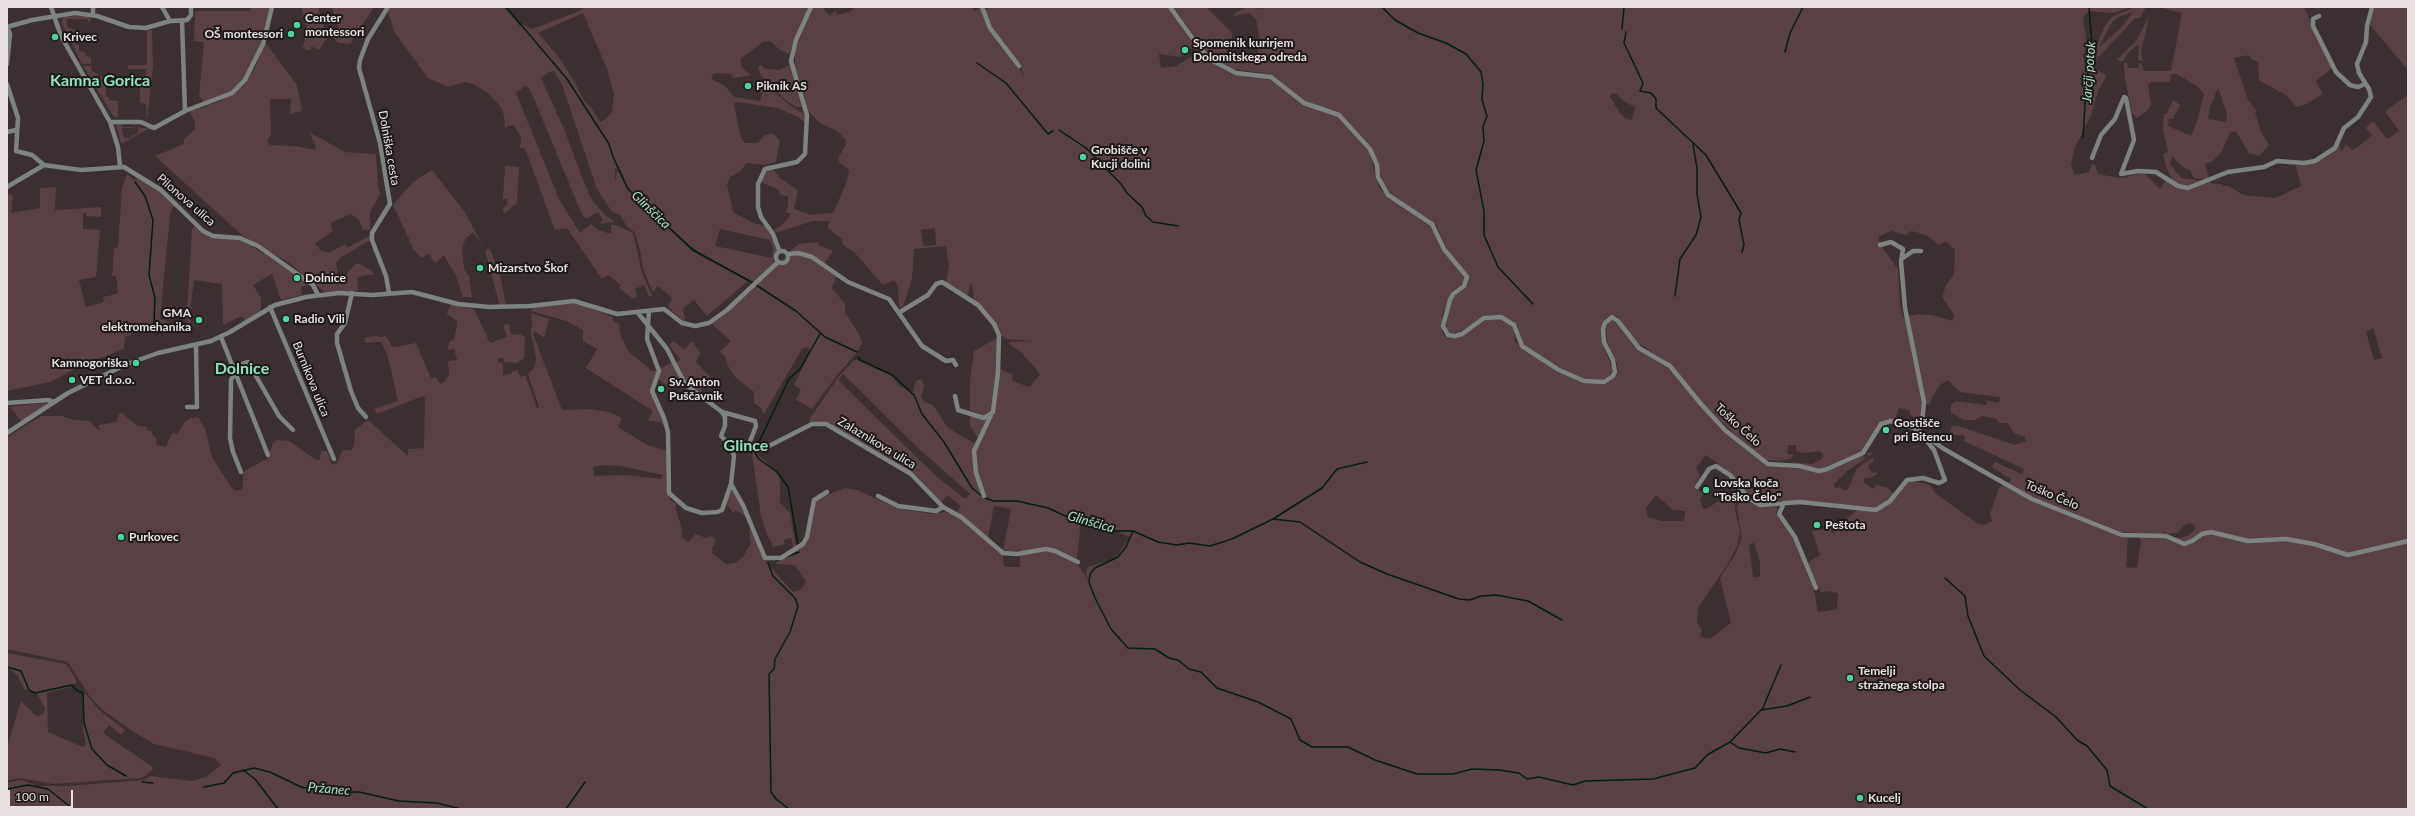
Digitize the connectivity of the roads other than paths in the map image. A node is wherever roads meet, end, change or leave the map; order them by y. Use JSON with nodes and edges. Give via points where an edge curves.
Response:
{"nodes":[{"id":1,"x":52,"y":7,"type":"edge"},
{"id":2,"x":93,"y":7,"type":"edge"},
{"id":3,"x":162,"y":7,"type":"edge"},
{"id":4,"x":191,"y":7,"type":"edge"},
{"id":5,"x":272,"y":7,"type":"edge"},
{"id":6,"x":388,"y":7,"type":"edge"},
{"id":7,"x":811,"y":7,"type":"edge"},
{"id":8,"x":982,"y":7,"type":"edge"},
{"id":9,"x":1170,"y":7,"type":"edge"},
{"id":10,"x":2372,"y":7,"type":"edge"},
{"id":11,"x":93,"y":15,"type":"junction"},
{"id":12,"x":2319,"y":16,"type":"dead end"},
{"id":13,"x":54,"y":17,"type":"junction"},
{"id":14,"x":170,"y":21,"type":"junction"},
{"id":15,"x":182,"y":21,"type":"junction"},
{"id":16,"x":7,"y":27,"type":"edge"},
{"id":17,"x":7,"y":64,"type":"edge"},
{"id":18,"x":1019,"y":66,"type":"dead end"},
{"id":19,"x":7,"y":84,"type":"edge"},
{"id":20,"x":2365,"y":84,"type":"junction"},
{"id":21,"x":9,"y":98,"type":"edge"},
{"id":22,"x":185,"y":111,"type":"junction"},
{"id":23,"x":110,"y":122,"type":"junction"},
{"id":24,"x":16,"y":130,"type":"junction"},
{"id":25,"x":7,"y":132,"type":"edge"},
{"id":26,"x":2092,"y":158,"type":"dead end"},
{"id":27,"x":44,"y":165,"type":"junction"},
{"id":28,"x":120,"y":166,"type":"junction"},
{"id":29,"x":7,"y":187,"type":"edge"},
{"id":30,"x":1880,"y":246,"type":"dead end"},
{"id":31,"x":780,"y":250,"type":"junction"},
{"id":32,"x":1921,"y":251,"type":"dead end"},
{"id":33,"x":788,"y":254,"type":"junction"},
{"id":34,"x":1901,"y":261,"type":"junction"},
{"id":35,"x":778,"y":262,"type":"junction"},
{"id":36,"x":389,"y":293,"type":"junction"},
{"id":37,"x":352,"y":294,"type":"junction"},
{"id":38,"x":318,"y":295,"type":"junction"},
{"id":39,"x":270,"y":307,"type":"junction"},
{"id":40,"x":649,"y":310,"type":"junction"},
{"id":41,"x":900,"y":312,"type":"junction"},
{"id":42,"x":638,"y":313,"type":"junction"},
{"id":43,"x":647,"y":322,"type":"junction"},
{"id":44,"x":221,"y":337,"type":"junction"},
{"id":45,"x":196,"y":345,"type":"junction"},
{"id":46,"x":956,"y":365,"type":"dead end"},
{"id":47,"x":233,"y":366,"type":"junction"},
{"id":48,"x":235,"y":373,"type":"junction"},
{"id":49,"x":955,"y":396,"type":"dead end"},
{"id":50,"x":54,"y":402,"type":"junction"},
{"id":51,"x":7,"y":403,"type":"edge"},
{"id":52,"x":187,"y":407,"type":"dead end"},
{"id":53,"x":722,"y":412,"type":"junction"},
{"id":54,"x":991,"y":415,"type":"junction"},
{"id":55,"x":366,"y":417,"type":"dead end"},
{"id":56,"x":293,"y":430,"type":"dead end"},
{"id":57,"x":1918,"y":432,"type":"junction"},
{"id":58,"x":7,"y":433,"type":"edge"},
{"id":59,"x":1924,"y":437,"type":"junction"},
{"id":60,"x":268,"y":455,"type":"dead end"},
{"id":61,"x":334,"y":459,"type":"dead end"},
{"id":62,"x":241,"y":472,"type":"dead end"},
{"id":63,"x":731,"y":484,"type":"junction"},
{"id":64,"x":1697,"y":487,"type":"dead end"},
{"id":65,"x":827,"y":492,"type":"dead end"},
{"id":66,"x":878,"y":496,"type":"dead end"},
{"id":67,"x":984,"y":496,"type":"dead end"},
{"id":68,"x":1784,"y":503,"type":"junction"},
{"id":69,"x":943,"y":507,"type":"junction"},
{"id":70,"x":2408,"y":541,"type":"edge"},
{"id":71,"x":1078,"y":562,"type":"dead end"},
{"id":72,"x":1816,"y":588,"type":"dead end"}],
"edges":[{"from":1,"to":13,"type":"street"},
{"from":2,"to":11,"type":"street"},
{"from":3,"to":14,"type":"street"},
{"from":4,"to":15,"type":"street","via":[[190,18]]},
{"from":5,"to":22,"type":"street","via":[[263,44],[245,80],[232,93]]},
{"from":6,"to":36,"type":"street","name":"Dolniška cesta","via":[[368,39],[359,68],[380,143],[390,204],[372,233]]},
{"from":7,"to":31,"type":"street","via":[[791,56],[807,115],[805,154],[797,162],[765,169],[758,184],[758,207],[761,217]]},
{"from":8,"to":18,"type":"street","via":[[990,28]]},
{"from":9,"to":57,"type":"street","name":"Toško Čelo","via":[[1198,47],[1211,60],[1236,72],[1271,77],[1304,103],[1346,120],[1370,149],[1381,186],[1393,199],[1432,224],[1444,249],[1467,277],[1464,286],[1453,294],[1450,300],[1443,326],[1448,334],[1462,334],[1484,318],[1501,317],[1514,325],[1522,346],[1559,370],[1584,381],[1604,382],[1614,376],[1615,372],[1613,360],[1604,342],[1603,329],[1612,317],[1618,320],[1639,348],[1674,370],[1700,404],[1726,431],[1763,461],[1773,465],[1819,471],[1827,469],[1866,451],[1884,422],[1902,424]]},
{"from":10,"to":20,"type":"street","via":[[2366,42],[2357,64]]},
{"from":11,"to":13,"type":"street","via":[[75,13]]},
{"from":11,"to":14,"type":"street","via":[[135,28],[158,26]]},
{"from":12,"to":20,"type":"street","via":[[2314,19],[2313,26],[2336,72],[2350,86],[2358,87]]},
{"from":13,"to":16,"type":"street"},
{"from":13,"to":23,"type":"street","via":[[73,59]]},
{"from":14,"to":15,"type":"street"},
{"from":15,"to":22,"type":"street"},
{"from":16,"to":17,"type":"street","via":[[10,34]]},
{"from":19,"to":21,"type":"street"},
{"from":20,"to":26,"type":"street","via":[[2371,97],[2358,117],[2346,125],[2335,148],[2310,163],[2277,161],[2264,167],[2232,171],[2188,188],[2178,186],[2156,172],[2138,171],[2121,174],[2134,140],[2124,97],[2115,119],[2101,135]]},
{"from":21,"to":24,"type":"street","via":[[18,118]]},
{"from":22,"to":23,"type":"street","via":[[154,128],[137,122]]},
{"from":23,"to":28,"type":"street","via":[[118,147]]},
{"from":24,"to":25,"type":"street"},
{"from":24,"to":27,"type":"street","via":[[16,151],[32,155]]},
{"from":27,"to":28,"type":"street","via":[[86,170]]},
{"from":27,"to":29,"type":"street"},
{"from":28,"to":38,"type":"street","name":"Pilonova ulica","via":[[161,190],[203,231],[214,236],[242,238],[258,246],[313,285]]},
{"from":30,"to":34,"type":"street","via":[[1891,242],[1900,246],[1904,251]]},
{"from":31,"to":33,"type":"street"},
{"from":31,"to":35,"type":"street","via":[[775,255]]},
{"from":32,"to":34,"type":"street","via":[[1909,253]]},
{"from":33,"to":35,"type":"street","via":[[786,261]]},
{"from":33,"to":41,"type":"street","via":[[798,253],[812,258],[848,282],[889,299]]},
{"from":34,"to":57,"type":"street","via":[[1905,308],[1924,402],[1922,423]]},
{"from":35,"to":40,"type":"street","via":[[727,310],[702,326],[682,323],[664,309]]},
{"from":36,"to":37,"type":"street"},
{"from":36,"to":42,"type":"street","via":[[412,292],[458,304],[489,308],[574,301],[612,313]]},
{"from":37,"to":38,"type":"street"},
{"from":37,"to":55,"type":"street","via":[[345,323],[337,334],[337,343],[351,391],[358,408]]},
{"from":38,"to":39,"type":"street"},
{"from":39,"to":44,"type":"street"},
{"from":39,"to":61,"type":"street","name":"Burnikova ulica"},
{"from":40,"to":42,"type":"street"},
{"from":40,"to":43,"type":"street"},
{"from":41,"to":46,"type":"street","via":[[922,346],[946,361],[953,360]]},
{"from":41,"to":54,"type":"street","via":[[911,303],[924,298],[940,282],[978,305],[994,324],[999,335],[998,387]]},
{"from":42,"to":43,"type":"street"},
{"from":43,"to":53,"type":"street","via":[[667,348],[685,384]]},
{"from":43,"to":63,"type":"street","via":[[648,346],[659,371],[652,391],[668,432],[669,493],[686,508],[696,512],[720,512]]},
{"from":44,"to":45,"type":"street"},
{"from":44,"to":47,"type":"street"},
{"from":45,"to":50,"type":"street","via":[[140,359]]},
{"from":45,"to":52,"type":"street","via":[[197,407]]},
{"from":47,"to":48,"type":"street"},
{"from":47,"to":56,"type":"street","via":[[248,362],[279,416]]},
{"from":48,"to":60,"type":"street"},
{"from":48,"to":62,"type":"street","via":[[230,385],[230,438]]},
{"from":49,"to":54,"type":"street","via":[[958,410],[984,418]]},
{"from":50,"to":51,"type":"street","via":[[49,400]]},
{"from":50,"to":58,"type":"street"},
{"from":53,"to":63,"type":"street","via":[[726,422],[721,436],[730,445],[734,456]]},
{"from":53,"to":69,"type":"street","name":"Zalaznikova ulica","via":[[755,421],[756,426],[749,444],[756,450],[763,449],[812,424],[826,424],[911,474]]},
{"from":54,"to":67,"type":"street","via":[[974,451],[976,472]]},
{"from":57,"to":59,"type":"street","name":"Toško Čelo"},
{"from":59,"to":68,"type":"street","via":[[1934,450],[1943,470],[1946,478],[1943,482],[1923,478],[1907,480],[1890,501],[1876,510],[1800,502]]},
{"from":59,"to":70,"type":"street","name":"Toško Čelo","via":[[2018,492],[2116,533],[2166,536],[2182,544],[2211,532],[2248,542],[2293,540],[2324,546],[2348,555]]},
{"from":63,"to":65,"type":"street","via":[[743,505],[765,558],[770,559],[780,558],[802,544],[807,537],[814,500]]},
{"from":64,"to":68,"type":"street","via":[[1709,469],[1716,466],[1730,475],[1744,495],[1753,502],[1765,506]]},
{"from":66,"to":69,"type":"street","via":[[898,506],[936,511]]},
{"from":68,"to":72,"type":"street","via":[[1779,514],[1800,545]]},
{"from":69,"to":71,"type":"street","name":"Zalaznikova ulica","via":[[961,517],[1003,553],[1017,554],[1046,549]]}]}
